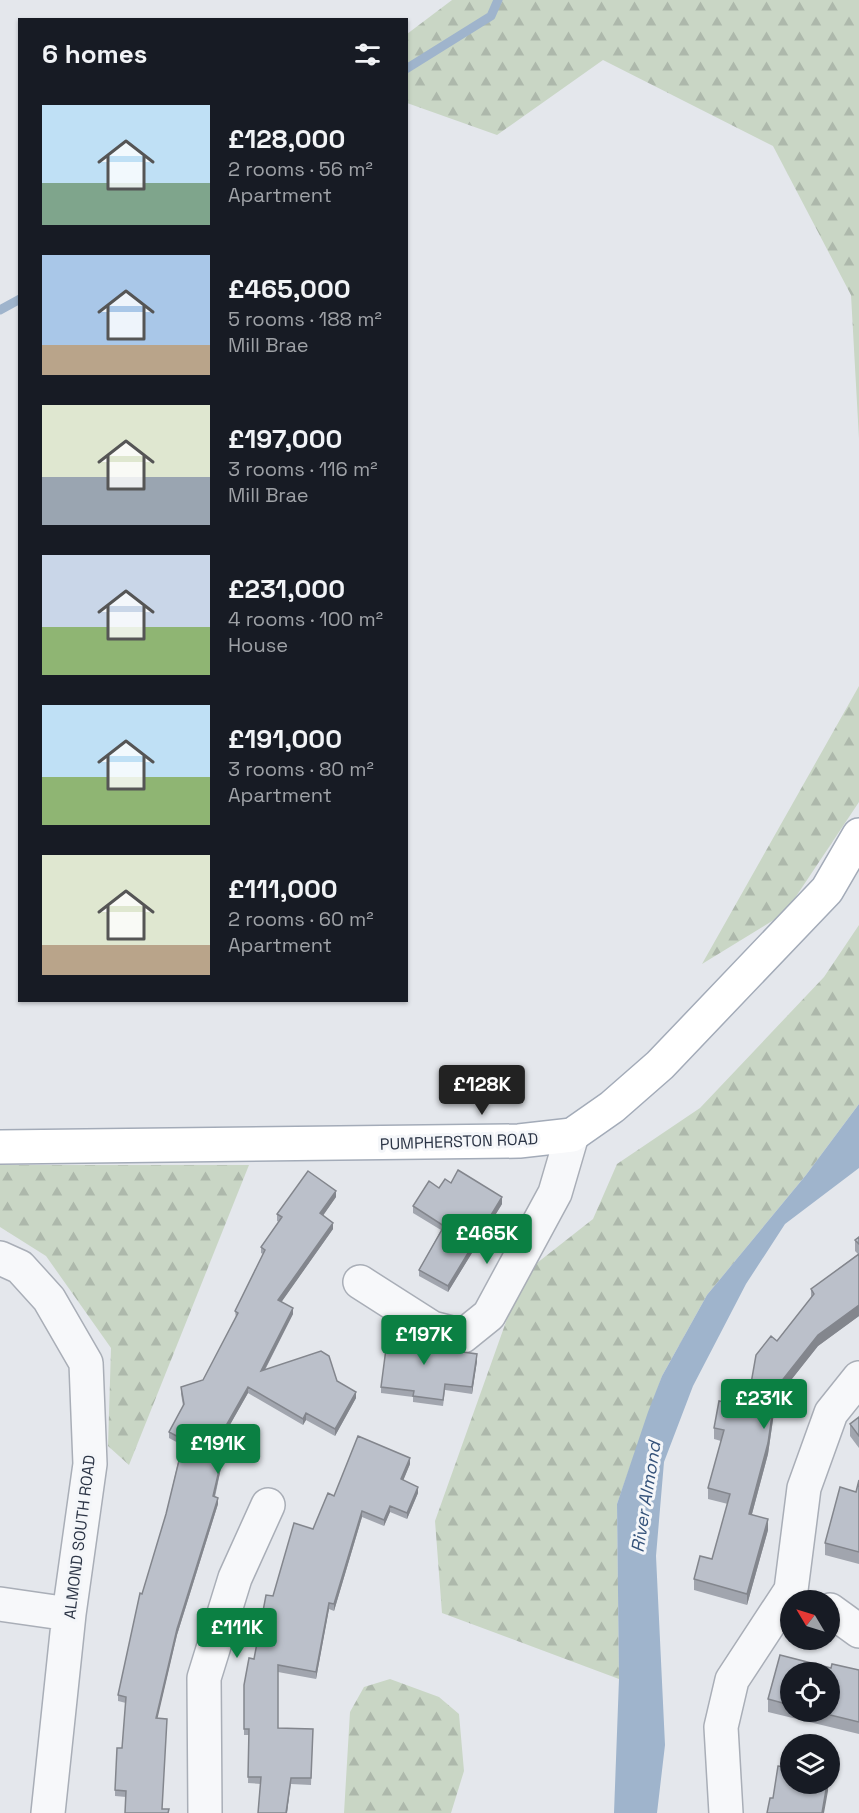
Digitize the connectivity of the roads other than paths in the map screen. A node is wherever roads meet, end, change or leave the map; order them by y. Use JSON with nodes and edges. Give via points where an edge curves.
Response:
{"nodes":[{"id":1,"x":859,"y":835,"type":"edge"},
{"id":2,"x":573,"y":1135,"type":"junction"},
{"id":3,"x":0,"y":1147,"type":"edge"},
{"id":4,"x":0,"y":1258,"type":"edge"},
{"id":5,"x":360,"y":1282,"type":"dead end"},
{"id":6,"x":859,"y":1378,"type":"edge"},
{"id":7,"x":268,"y":1505,"type":"dead end"},
{"id":8,"x":803,"y":1590,"type":"edge"},
{"id":9,"x":0,"y":1604,"type":"edge"},
{"id":10,"x":69,"y":1614,"type":"junction"},
{"id":11,"x":840,"y":1617,"type":"edge"},
{"id":12,"x":780,"y":1623,"type":"edge"},
{"id":13,"x":859,"y":1631,"type":"edge"},
{"id":14,"x":48,"y":1813,"type":"edge"},
{"id":15,"x":205,"y":1813,"type":"edge"},
{"id":16,"x":726,"y":1813,"type":"edge"}],
"edges":[{"from":1,"to":2,"type":"main road","name":"PUMPHERSTON ROAD","via":[[827,890],[660,1065]]},
{"from":2,"to":3,"type":"main road","name":"PUMPHERSTON ROAD","via":[[519,1141]]},
{"from":2,"to":5,"type":"street","via":[[555,1192],[489,1315],[463,1336],[432,1328]]},
{"from":4,"to":10,"type":"street","name":"ALMOND SOUTH ROAD","via":[[20,1267],[49,1299],[86,1363],[90,1464]]},
{"from":6,"to":8,"type":"street","via":[[831,1413],[804,1488]]},
{"from":7,"to":15,"type":"street","via":[[235,1578],[204,1678]]},
{"from":9,"to":10,"type":"street"},
{"from":10,"to":14,"type":"street","name":"ALMOND SOUTH ROAD"},
{"from":11,"to":13,"type":"street"},
{"from":12,"to":16,"type":"street","via":[[732,1680],[721,1727]]}]}
